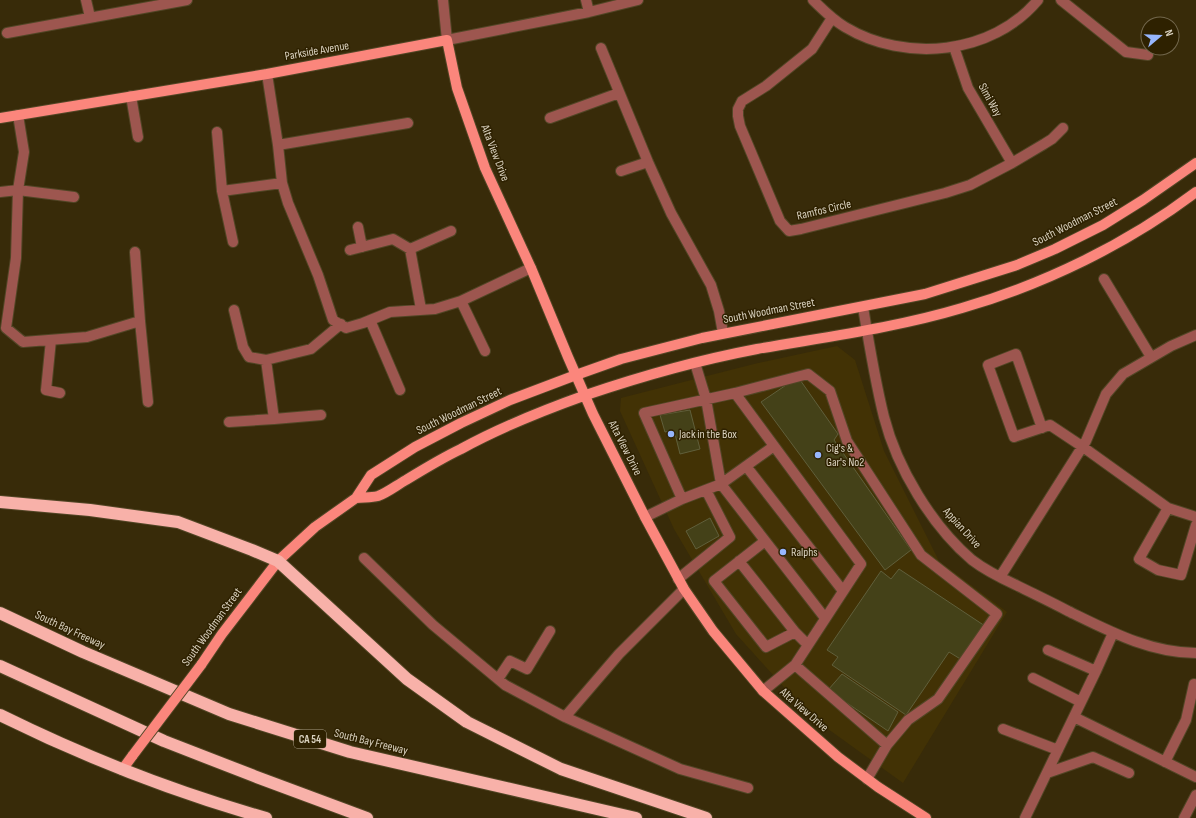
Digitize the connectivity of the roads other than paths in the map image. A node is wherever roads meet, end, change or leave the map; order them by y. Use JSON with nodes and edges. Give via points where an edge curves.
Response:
{"nodes":[{"id":1,"x":86,"y":0,"type":"edge"},
{"id":2,"x":188,"y":0,"type":"edge"},
{"id":3,"x":443,"y":0,"type":"edge"},
{"id":4,"x":586,"y":0,"type":"edge"},
{"id":5,"x":638,"y":0,"type":"edge"},
{"id":6,"x":813,"y":0,"type":"edge"},
{"id":7,"x":1038,"y":0,"type":"edge"},
{"id":8,"x":1061,"y":0,"type":"edge"},
{"id":9,"x":173,"y":1,"type":"edge"},
{"id":10,"x":589,"y":12,"type":"junction"},
{"id":11,"x":90,"y":17,"type":"junction"},
{"id":12,"x":832,"y":18,"type":"junction"},
{"id":13,"x":7,"y":33,"type":"dead end"},
{"id":14,"x":447,"y":40,"type":"junction"},
{"id":15,"x":954,"y":47,"type":"junction"},
{"id":16,"x":601,"y":48,"type":"dead end"},
{"id":17,"x":1140,"y":54,"type":"edge"},
{"id":18,"x":267,"y":74,"type":"junction"},
{"id":19,"x":619,"y":93,"type":"junction"},
{"id":20,"x":131,"y":96,"type":"junction"},
{"id":21,"x":18,"y":115,"type":"junction"},
{"id":22,"x":0,"y":118,"type":"edge"},
{"id":23,"x":550,"y":118,"type":"dead end"},
{"id":24,"x":408,"y":124,"type":"dead end"},
{"id":25,"x":1063,"y":128,"type":"dead end"},
{"id":26,"x":217,"y":132,"type":"dead end"},
{"id":27,"x":138,"y":137,"type":"dead end"},
{"id":28,"x":278,"y":145,"type":"junction"},
{"id":29,"x":648,"y":162,"type":"junction"},
{"id":30,"x":1012,"y":163,"type":"junction"},
{"id":31,"x":1196,"y":163,"type":"edge"},
{"id":32,"x":621,"y":171,"type":"dead end"},
{"id":33,"x":282,"y":183,"type":"junction"},
{"id":34,"x":18,"y":190,"type":"junction"},
{"id":35,"x":222,"y":190,"type":"junction"},
{"id":36,"x":0,"y":192,"type":"edge"},
{"id":37,"x":1196,"y":192,"type":"edge"},
{"id":38,"x":74,"y":197,"type":"dead end"},
{"id":39,"x":358,"y":227,"type":"dead end"},
{"id":40,"x":451,"y":231,"type":"dead end"},
{"id":41,"x":232,"y":242,"type":"dead end"},
{"id":42,"x":362,"y":247,"type":"junction"},
{"id":43,"x":410,"y":249,"type":"junction"},
{"id":44,"x":350,"y":250,"type":"dead end"},
{"id":45,"x":136,"y":252,"type":"dead end"},
{"id":46,"x":531,"y":268,"type":"junction"},
{"id":47,"x":1104,"y":279,"type":"dead end"},
{"id":48,"x":461,"y":301,"type":"junction"},
{"id":49,"x":863,"y":307,"type":"junction"},
{"id":50,"x":421,"y":309,"type":"junction"},
{"id":51,"x":234,"y":310,"type":"dead end"},
{"id":52,"x":370,"y":320,"type":"junction"},
{"id":53,"x":140,"y":321,"type":"junction"},
{"id":54,"x":341,"y":324,"type":"junction"},
{"id":55,"x":3,"y":328,"type":"edge"},
{"id":56,"x":866,"y":329,"type":"junction"},
{"id":57,"x":722,"y":333,"type":"junction"},
{"id":58,"x":1196,"y":335,"type":"edge"},
{"id":59,"x":51,"y":340,"type":"junction"},
{"id":60,"x":485,"y":350,"type":"dead end"},
{"id":61,"x":1152,"y":357,"type":"junction"},
{"id":62,"x":266,"y":360,"type":"junction"},
{"id":63,"x":695,"y":363,"type":"junction"},
{"id":64,"x":576,"y":375,"type":"junction"},
{"id":65,"x":400,"y":390,"type":"dead end"},
{"id":66,"x":60,"y":393,"type":"dead end"},
{"id":67,"x":735,"y":393,"type":"junction"},
{"id":68,"x":585,"y":396,"type":"junction"},
{"id":69,"x":706,"y":399,"type":"junction"},
{"id":70,"x":148,"y":402,"type":"dead end"},
{"id":71,"x":322,"y":415,"type":"dead end"},
{"id":72,"x":274,"y":419,"type":"junction"},
{"id":73,"x":229,"y":422,"type":"dead end"},
{"id":74,"x":1042,"y":428,"type":"junction"},
{"id":75,"x":774,"y":446,"type":"junction"},
{"id":76,"x":1083,"y":447,"type":"junction"},
{"id":77,"x":746,"y":466,"type":"junction"},
{"id":78,"x":721,"y":484,"type":"junction"},
{"id":79,"x":706,"y":490,"type":"junction"},
{"id":80,"x":356,"y":498,"type":"junction"},
{"id":81,"x":682,"y":499,"type":"junction"},
{"id":82,"x":0,"y":502,"type":"edge"},
{"id":83,"x":1168,"y":508,"type":"junction"},
{"id":84,"x":645,"y":517,"type":"junction"},
{"id":85,"x":1196,"y":517,"type":"edge"},
{"id":86,"x":1196,"y":524,"type":"edge"},
{"id":87,"x":765,"y":541,"type":"junction"},
{"id":88,"x":364,"y":558,"type":"dead end"},
{"id":89,"x":278,"y":561,"type":"junction"},
{"id":90,"x":739,"y":561,"type":"junction"},
{"id":91,"x":1000,"y":577,"type":"junction"},
{"id":92,"x":678,"y":579,"type":"junction"},
{"id":93,"x":684,"y":589,"type":"junction"},
{"id":94,"x":843,"y":591,"type":"junction"},
{"id":95,"x":0,"y":612,"type":"edge"},
{"id":96,"x":825,"y":618,"type":"junction"},
{"id":97,"x":550,"y":631,"type":"dead end"},
{"id":98,"x":795,"y":632,"type":"junction"},
{"id":99,"x":1113,"y":633,"type":"junction"},
{"id":100,"x":808,"y":646,"type":"junction"},
{"id":101,"x":1048,"y":650,"type":"dead end"},
{"id":102,"x":1196,"y":653,"type":"edge"},
{"id":103,"x":0,"y":666,"type":"edge"},
{"id":104,"x":795,"y":666,"type":"junction"},
{"id":105,"x":1096,"y":670,"type":"junction"},
{"id":106,"x":1033,"y":678,"type":"dead end"},
{"id":107,"x":498,"y":679,"type":"junction"},
{"id":108,"x":1194,"y":684,"type":"dead end"},
{"id":109,"x":763,"y":691,"type":"junction"},
{"id":110,"x":1081,"y":702,"type":"junction"},
{"id":111,"x":0,"y":715,"type":"edge"},
{"id":112,"x":565,"y":717,"type":"junction"},
{"id":113,"x":1074,"y":717,"type":"junction"},
{"id":114,"x":1003,"y":729,"type":"dead end"},
{"id":115,"x":887,"y":745,"type":"junction"},
{"id":116,"x":1058,"y":750,"type":"junction"},
{"id":117,"x":1165,"y":762,"type":"junction"},
{"id":118,"x":122,"y":770,"type":"junction"},
{"id":119,"x":1129,"y":773,"type":"dead end"},
{"id":120,"x":1046,"y":775,"type":"junction"},
{"id":121,"x":1196,"y":777,"type":"edge"},
{"id":122,"x":867,"y":779,"type":"junction"},
{"id":123,"x":748,"y":788,"type":"dead end"},
{"id":124,"x":1196,"y":795,"type":"edge"},
{"id":125,"x":266,"y":818,"type":"edge"},
{"id":126,"x":367,"y":818,"type":"edge"},
{"id":127,"x":636,"y":818,"type":"edge"},
{"id":128,"x":706,"y":818,"type":"edge"},
{"id":129,"x":926,"y":818,"type":"edge"},
{"id":130,"x":1025,"y":818,"type":"edge"},
{"id":131,"x":1184,"y":818,"type":"edge"}],
"edges":[{"from":1,"to":11,"type":"street"},
{"from":2,"to":9,"type":"street"},
{"from":3,"to":14,"type":"street","name":"Alta View Drive"},
{"from":4,"to":10,"type":"street"},
{"from":5,"to":10,"type":"street","name":"Parkside Avenue"},
{"from":6,"to":12,"type":"street"},
{"from":7,"to":15,"type":"street","via":[[1024,14],[998,31]]},
{"from":8,"to":17,"type":"street","via":[[1126,52]]},
{"from":9,"to":11,"type":"street"},
{"from":10,"to":14,"type":"street","name":"Parkside Avenue"},
{"from":11,"to":13,"type":"street"},
{"from":12,"to":15,"type":"street","via":[[859,35],[885,44],[925,50]]},
{"from":12,"to":30,"type":"street","name":"Ramfos Circle","via":[[812,49],[766,86],[742,101],[738,109],[740,126],[780,221],[789,231],[945,193],[970,185]]},
{"from":14,"to":18,"type":"main road","name":"Parkside Avenue"},
{"from":14,"to":46,"type":"main road","name":"Alta View Drive","via":[[458,88],[485,168]]},
{"from":15,"to":30,"type":"street","name":"Simi Way","via":[[968,88]]},
{"from":16,"to":19,"type":"street"},
{"from":18,"to":20,"type":"main road","name":"Parkside Avenue"},
{"from":18,"to":28,"type":"street"},
{"from":19,"to":23,"type":"street"},
{"from":19,"to":29,"type":"street"},
{"from":20,"to":21,"type":"main road","name":"Parkside Avenue"},
{"from":20,"to":27,"type":"street"},
{"from":21,"to":22,"type":"main road","name":"Parkside Avenue"},
{"from":21,"to":34,"type":"street","via":[[24,152]]},
{"from":24,"to":28,"type":"street"},
{"from":25,"to":30,"type":"street","name":"Ramfos Circle","via":[[1052,139]]},
{"from":26,"to":35,"type":"street"},
{"from":28,"to":33,"type":"street"},
{"from":29,"to":32,"type":"street"},
{"from":29,"to":57,"type":"street","via":[[671,213],[711,285]]},
{"from":31,"to":49,"type":"main road","name":"South Woodman Street","via":[[1103,225],[1055,249],[962,284]]},
{"from":33,"to":35,"type":"street"},
{"from":33,"to":54,"type":"street","via":[[333,320]]},
{"from":34,"to":36,"type":"street"},
{"from":34,"to":38,"type":"street"},
{"from":34,"to":55,"type":"street","via":[[16,258]]},
{"from":35,"to":41,"type":"street"},
{"from":37,"to":56,"type":"main road","via":[[1104,250],[1032,283],[962,308]]},
{"from":39,"to":42,"type":"street"},
{"from":40,"to":43,"type":"street"},
{"from":42,"to":43,"type":"street","via":[[393,240]]},
{"from":42,"to":44,"type":"street"},
{"from":43,"to":50,"type":"street"},
{"from":45,"to":53,"type":"street"},
{"from":46,"to":48,"type":"street"},
{"from":46,"to":64,"type":"main road","name":"Alta View Drive"},
{"from":47,"to":61,"type":"street"},
{"from":48,"to":50,"type":"street","via":[[435,309]]},
{"from":48,"to":60,"type":"street"},
{"from":49,"to":56,"type":"street","name":"Appian Drive"},
{"from":49,"to":57,"type":"main road","name":"South Woodman Street"},
{"from":50,"to":52,"type":"street","via":[[390,312]]},
{"from":51,"to":62,"type":"street","via":[[246,352],[249,356]]},
{"from":52,"to":54,"type":"street","via":[[346,328]]},
{"from":52,"to":65,"type":"street"},
{"from":53,"to":59,"type":"street","via":[[87,337]]},
{"from":53,"to":70,"type":"street"},
{"from":54,"to":62,"type":"street","via":[[311,349]]},
{"from":55,"to":59,"type":"street","via":[[23,342]]},
{"from":56,"to":63,"type":"main road"},
{"from":56,"to":91,"type":"street","name":"Appian Drive","via":[[884,418],[906,474],[927,508],[950,537],[973,560]]},
{"from":57,"to":64,"type":"main road","name":"South Woodman Street"},
{"from":58,"to":61,"type":"street"},
{"from":59,"to":66,"type":"street","via":[[46,390]]},
{"from":61,"to":76,"type":"street","via":[[1123,374],[1106,394]]},
{"from":62,"to":72,"type":"street"},
{"from":63,"to":68,"type":"main road"},
{"from":63,"to":69,"type":"street"},
{"from":64,"to":68,"type":"main road","name":"Alta View Drive"},
{"from":64,"to":80,"type":"main road","name":"South Woodman Street","via":[[510,400],[415,447],[371,475]]},
{"from":67,"to":69,"type":"street"},
{"from":67,"to":75,"type":"street"},
{"from":67,"to":115,"type":"street","via":[[808,374],[830,391],[847,442],[921,555],[997,614],[938,699],[908,720]]},
{"from":68,"to":80,"type":"main road","via":[[543,411],[463,448],[379,496]]},
{"from":68,"to":84,"type":"main road","name":"Alta View Drive"},
{"from":69,"to":78,"type":"street"},
{"from":69,"to":81,"type":"street","via":[[644,413]]},
{"from":71,"to":72,"type":"street"},
{"from":72,"to":73,"type":"street"},
{"from":74,"to":74,"type":"street","via":[[1016,354],[988,365],[1014,437]]},
{"from":74,"to":76,"type":"street","via":[[1050,425]]},
{"from":75,"to":77,"type":"street"},
{"from":75,"to":94,"type":"street","via":[[861,564]]},
{"from":76,"to":83,"type":"street"},
{"from":76,"to":91,"type":"street"},
{"from":77,"to":78,"type":"street"},
{"from":77,"to":94,"type":"street"},
{"from":78,"to":79,"type":"street"},
{"from":78,"to":87,"type":"street"},
{"from":79,"to":81,"type":"street"},
{"from":79,"to":92,"type":"street","via":[[730,537]]},
{"from":80,"to":89,"type":"main road","name":"South Woodman Street","via":[[315,527]]},
{"from":81,"to":84,"type":"street"},
{"from":82,"to":89,"type":"highway","via":[[90,510],[178,522]]},
{"from":83,"to":85,"type":"street"},
{"from":83,"to":86,"type":"street","via":[[1139,559],[1158,570],[1181,575]]},
{"from":84,"to":92,"type":"main road","name":"Alta View Drive"},
{"from":87,"to":90,"type":"street"},
{"from":87,"to":96,"type":"street"},
{"from":88,"to":107,"type":"street","via":[[432,625]]},
{"from":89,"to":118,"type":"main road","name":"South Woodman Street","bridge":true},
{"from":89,"to":128,"type":"highway","via":[[407,679],[467,722],[562,769]]},
{"from":90,"to":98,"type":"street"},
{"from":90,"to":98,"type":"street","via":[[714,581],[766,647]]},
{"from":91,"to":99,"type":"street","name":"Appian Drive"},
{"from":92,"to":93,"type":"main road","name":"Alta View Drive"},
{"from":93,"to":109,"type":"main road","name":"Alta View Drive","via":[[713,631]]},
{"from":93,"to":112,"type":"street","via":[[620,654]]},
{"from":94,"to":96,"type":"street"},
{"from":95,"to":127,"type":"highway","name":"South Bay Freeway","number":"CA 54","via":[[83,652],[229,714],[350,752]]},
{"from":96,"to":100,"type":"street"},
{"from":97,"to":107,"type":"street","via":[[527,669],[510,661]]},
{"from":98,"to":100,"type":"street"},
{"from":99,"to":102,"type":"street","name":"Appian Drive","via":[[1152,647]]},
{"from":99,"to":105,"type":"street"},
{"from":100,"to":104,"type":"street"},
{"from":101,"to":105,"type":"street"},
{"from":103,"to":126,"type":"highway","via":[[164,741]]},
{"from":104,"to":109,"type":"street"},
{"from":104,"to":115,"type":"street"},
{"from":105,"to":110,"type":"street"},
{"from":106,"to":110,"type":"street"},
{"from":107,"to":112,"type":"street"},
{"from":108,"to":117,"type":"street","via":[[1186,720]]},
{"from":109,"to":122,"type":"main road","name":"Alta View Drive"},
{"from":110,"to":113,"type":"street"},
{"from":111,"to":118,"type":"highway"},
{"from":112,"to":123,"type":"street","via":[[680,769]]},
{"from":113,"to":116,"type":"street"},
{"from":113,"to":117,"type":"street"},
{"from":114,"to":116,"type":"street"},
{"from":115,"to":122,"type":"street"},
{"from":116,"to":120,"type":"street"},
{"from":117,"to":121,"type":"street"},
{"from":118,"to":125,"type":"highway","via":[[209,802]]},
{"from":119,"to":120,"type":"street","via":[[1093,757]]},
{"from":120,"to":130,"type":"street"},
{"from":122,"to":129,"type":"main road","name":"Alta View Drive"},
{"from":124,"to":131,"type":"street"}]}
